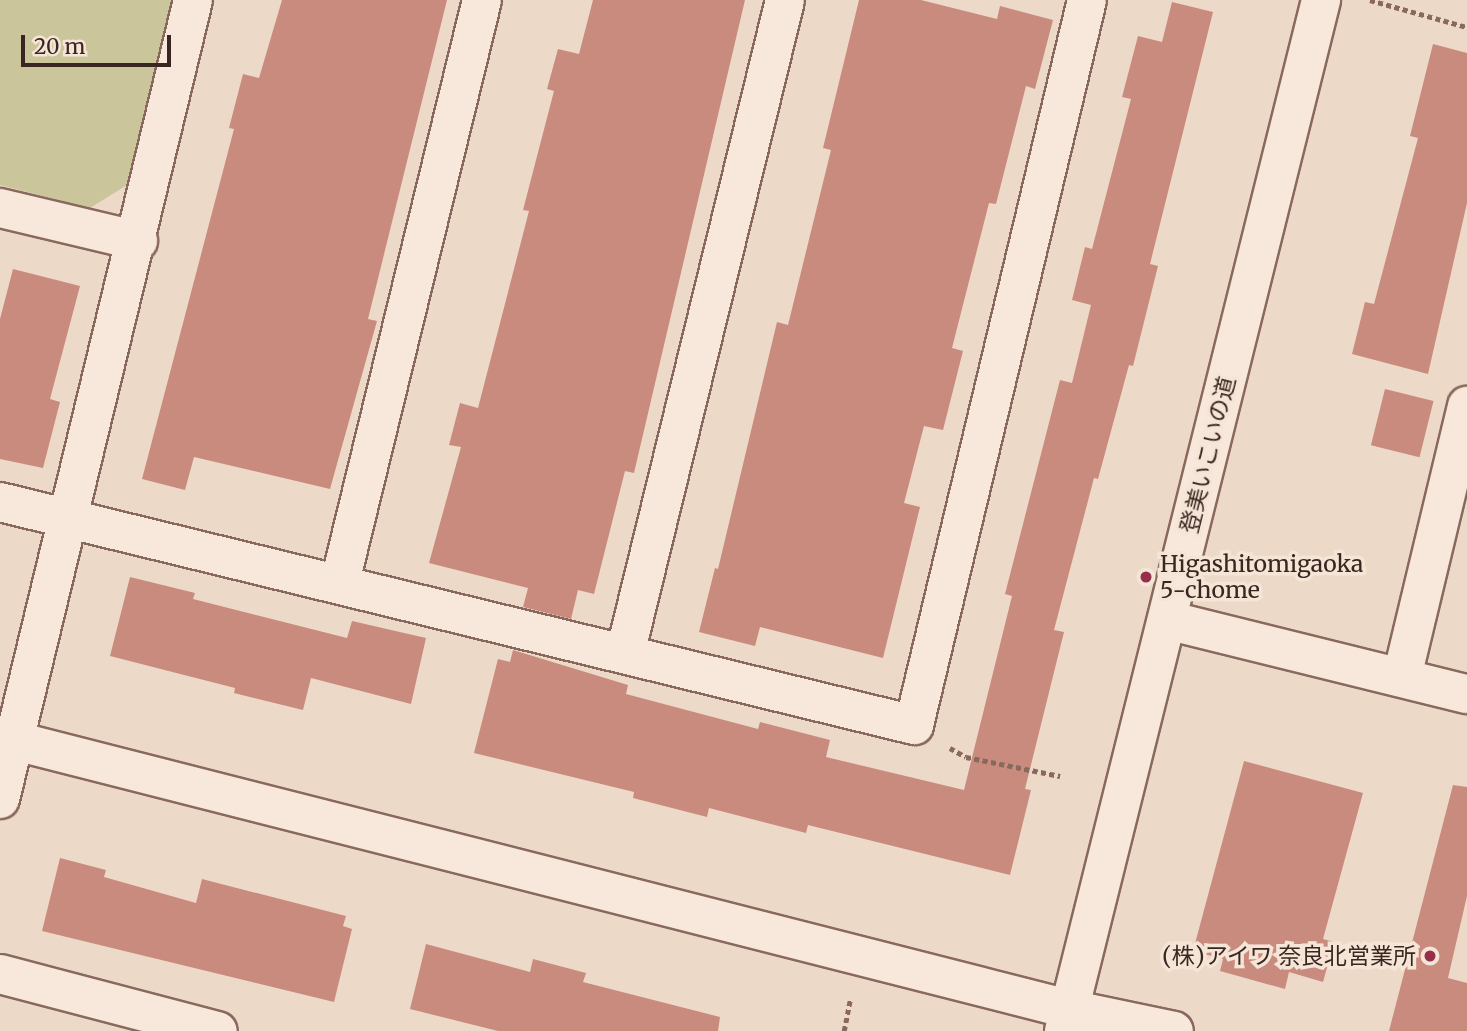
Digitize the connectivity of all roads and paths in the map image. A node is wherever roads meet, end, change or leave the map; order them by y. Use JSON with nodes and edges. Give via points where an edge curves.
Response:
{"nodes":[{"id":1,"x":193,"y":0,"type":"edge"},
{"id":2,"x":482,"y":0,"type":"edge"},
{"id":3,"x":785,"y":0,"type":"edge"},
{"id":4,"x":1321,"y":0,"type":"edge"},
{"id":5,"x":1370,"y":0,"type":"edge"},
{"id":6,"x":1081,"y":2,"type":"edge"},
{"id":7,"x":1467,"y":27,"type":"edge"},
{"id":8,"x":0,"y":208,"type":"edge"},
{"id":9,"x":138,"y":242,"type":"junction"},
{"id":10,"x":1467,"y":406,"type":"edge"},
{"id":11,"x":0,"y":502,"type":"edge"},
{"id":12,"x":69,"y":519,"type":"junction"},
{"id":13,"x":340,"y":582,"type":"junction"},
{"id":14,"x":1167,"y":620,"type":"junction"},
{"id":15,"x":625,"y":654,"type":"junction"},
{"id":16,"x":1402,"y":677,"type":"junction"},
{"id":17,"x":1467,"y":694,"type":"edge"},
{"id":18,"x":914,"y":725,"type":"junction"},
{"id":19,"x":8,"y":739,"type":"edge"},
{"id":20,"x":1060,"y":776,"type":"dead end"},
{"id":21,"x":0,"y":799,"type":"edge"},
{"id":22,"x":0,"y":974,"type":"edge"},
{"id":23,"x":1067,"y":1020,"type":"edge"},
{"id":24,"x":218,"y":1031,"type":"edge"},
{"id":25,"x":1174,"y":1031,"type":"edge"}],
"edges":[{"from":1,"to":9,"type":"street"},
{"from":2,"to":13,"type":"street"},
{"from":3,"to":15,"type":"street"},
{"from":4,"to":14,"type":"street","name":"登美いこいの道"},
{"from":5,"to":7,"type":"path"},
{"from":6,"to":18,"type":"street"},
{"from":8,"to":9,"type":"street"},
{"from":9,"to":12,"type":"street"},
{"from":10,"to":16,"type":"street"},
{"from":11,"to":12,"type":"street"},
{"from":12,"to":13,"type":"street"},
{"from":12,"to":19,"type":"street"},
{"from":13,"to":15,"type":"street"},
{"from":14,"to":16,"type":"street"},
{"from":14,"to":23,"type":"street","name":"登美いこいの道"},
{"from":15,"to":18,"type":"street"},
{"from":16,"to":17,"type":"street"},
{"from":18,"to":20,"type":"path","via":[[966,757]]},
{"from":19,"to":21,"type":"street"},
{"from":19,"to":23,"type":"street"},
{"from":22,"to":24,"type":"street"},
{"from":23,"to":25,"type":"street"}]}
